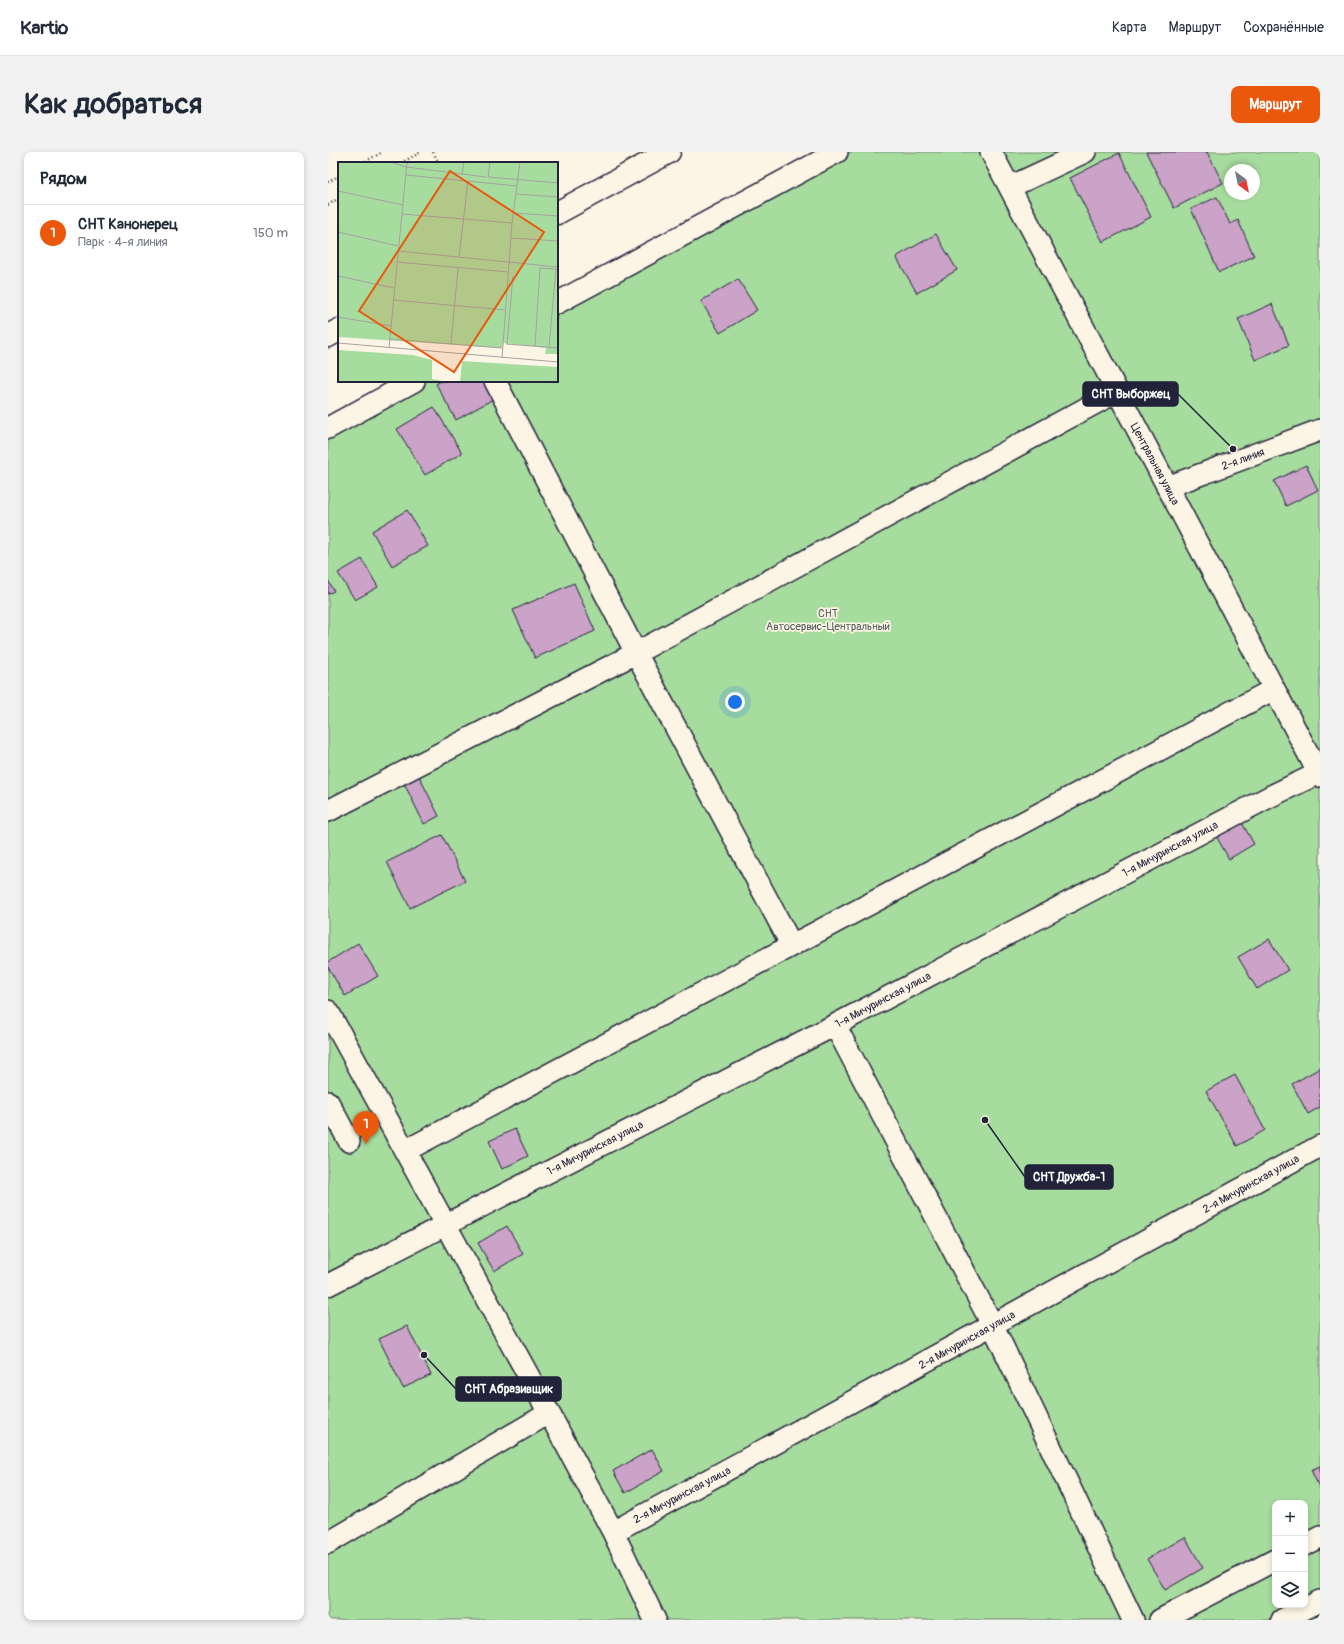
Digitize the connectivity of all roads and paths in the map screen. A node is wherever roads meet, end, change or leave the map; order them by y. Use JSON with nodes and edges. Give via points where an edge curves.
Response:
{"nodes":[{"id":1,"x":383,"y":152,"type":"edge"},
{"id":2,"x":421,"y":152,"type":"edge"},
{"id":3,"x":433,"y":152,"type":"edge"},
{"id":4,"x":669,"y":152,"type":"edge"},
{"id":5,"x":837,"y":152,"type":"edge"},
{"id":6,"x":991,"y":152,"type":"edge"},
{"id":7,"x":1085,"y":152,"type":"edge"},
{"id":8,"x":364,"y":162,"type":"edge"},
{"id":9,"x":403,"y":162,"type":"edge"},
{"id":10,"x":438,"y":162,"type":"edge"},
{"id":11,"x":338,"y":177,"type":"edge"},
{"id":12,"x":328,"y":182,"type":"edge"},
{"id":13,"x":1010,"y":187,"type":"junction"},
{"id":14,"x":338,"y":199,"type":"edge"},
{"id":15,"x":328,"y":205,"type":"edge"},
{"id":16,"x":558,"y":212,"type":"edge"},
{"id":17,"x":558,"y":302,"type":"edge"},
{"id":18,"x":338,"y":331,"type":"edge"},
{"id":19,"x":328,"y":336,"type":"edge"},
{"id":20,"x":412,"y":382,"type":"edge"},
{"id":21,"x":496,"y":382,"type":"edge"},
{"id":22,"x":1116,"y":392,"type":"junction"},
{"id":23,"x":328,"y":428,"type":"edge"},
{"id":24,"x":1320,"y":430,"type":"edge"},
{"id":25,"x":1167,"y":487,"type":"junction"},
{"id":26,"x":636,"y":653,"type":"junction"},
{"id":27,"x":1274,"y":689,"type":"junction"},
{"id":28,"x":1319,"y":775,"type":"edge"},
{"id":29,"x":328,"y":811,"type":"edge"},
{"id":30,"x":791,"y":944,"type":"junction"},
{"id":31,"x":328,"y":1011,"type":"edge"},
{"id":32,"x":835,"y":1025,"type":"junction"},
{"id":33,"x":328,"y":1102,"type":"edge"},
{"id":34,"x":349,"y":1141,"type":"dead end"},
{"id":35,"x":1320,"y":1146,"type":"edge"},
{"id":36,"x":405,"y":1151,"type":"junction"},
{"id":37,"x":446,"y":1224,"type":"junction"},
{"id":38,"x":328,"y":1285,"type":"edge"},
{"id":39,"x":993,"y":1326,"type":"junction"},
{"id":40,"x":549,"y":1413,"type":"junction"},
{"id":41,"x":613,"y":1532,"type":"junction"},
{"id":42,"x":1320,"y":1537,"type":"edge"},
{"id":43,"x":328,"y":1543,"type":"edge"},
{"id":44,"x":1308,"y":1543,"type":"edge"},
{"id":45,"x":1272,"y":1562,"type":"edge"},
{"id":46,"x":1320,"y":1601,"type":"edge"},
{"id":47,"x":647,"y":1617,"type":"edge"},
{"id":48,"x":1133,"y":1620,"type":"edge"},
{"id":49,"x":1160,"y":1620,"type":"edge"},
{"id":50,"x":1282,"y":1620,"type":"edge"}],
"edges":[{"from":1,"to":8,"type":"path"},
{"from":2,"to":9,"type":"path"},
{"from":3,"to":10,"type":"path"},
{"from":4,"to":16,"type":"main road"},
{"from":5,"to":17,"type":"street"},
{"from":6,"to":13,"type":"street","name":"Центральная улица"},
{"from":7,"to":13,"type":"street"},
{"from":11,"to":12,"type":"path"},
{"from":13,"to":22,"type":"street","name":"Центральная улица"},
{"from":14,"to":15,"type":"path"},
{"from":18,"to":19,"type":"main road"},
{"from":20,"to":23,"type":"street"},
{"from":21,"to":26,"type":"street"},
{"from":22,"to":25,"type":"street","name":"Центральная улица"},
{"from":22,"to":26,"type":"street"},
{"from":24,"to":25,"type":"street","name":"2-я линия"},
{"from":25,"to":27,"type":"street","name":"Центральная улица"},
{"from":26,"to":29,"type":"street"},
{"from":26,"to":30,"type":"street"},
{"from":27,"to":28,"type":"street","name":"Центральная улица"},
{"from":27,"to":30,"type":"street"},
{"from":28,"to":32,"type":"street","name":"1-я Мичуринская улица","via":[[1269,798]]},
{"from":30,"to":36,"type":"street"},
{"from":31,"to":36,"type":"street"},
{"from":32,"to":37,"type":"street","name":"1-я Мичуринская улица"},
{"from":32,"to":39,"type":"street"},
{"from":33,"to":34,"type":"street"},
{"from":35,"to":39,"type":"street","name":"2-я Мичуринская улица"},
{"from":36,"to":37,"type":"street"},
{"from":37,"to":38,"type":"street","name":"1-я Мичуринская улица"},
{"from":37,"to":40,"type":"street"},
{"from":39,"to":41,"type":"street","name":"2-я Мичуринская улица"},
{"from":39,"to":48,"type":"street"},
{"from":40,"to":41,"type":"street"},
{"from":40,"to":43,"type":"street"},
{"from":41,"to":47,"type":"street"},
{"from":42,"to":44,"type":"street"},
{"from":45,"to":49,"type":"street"},
{"from":46,"to":50,"type":"street"}]}
